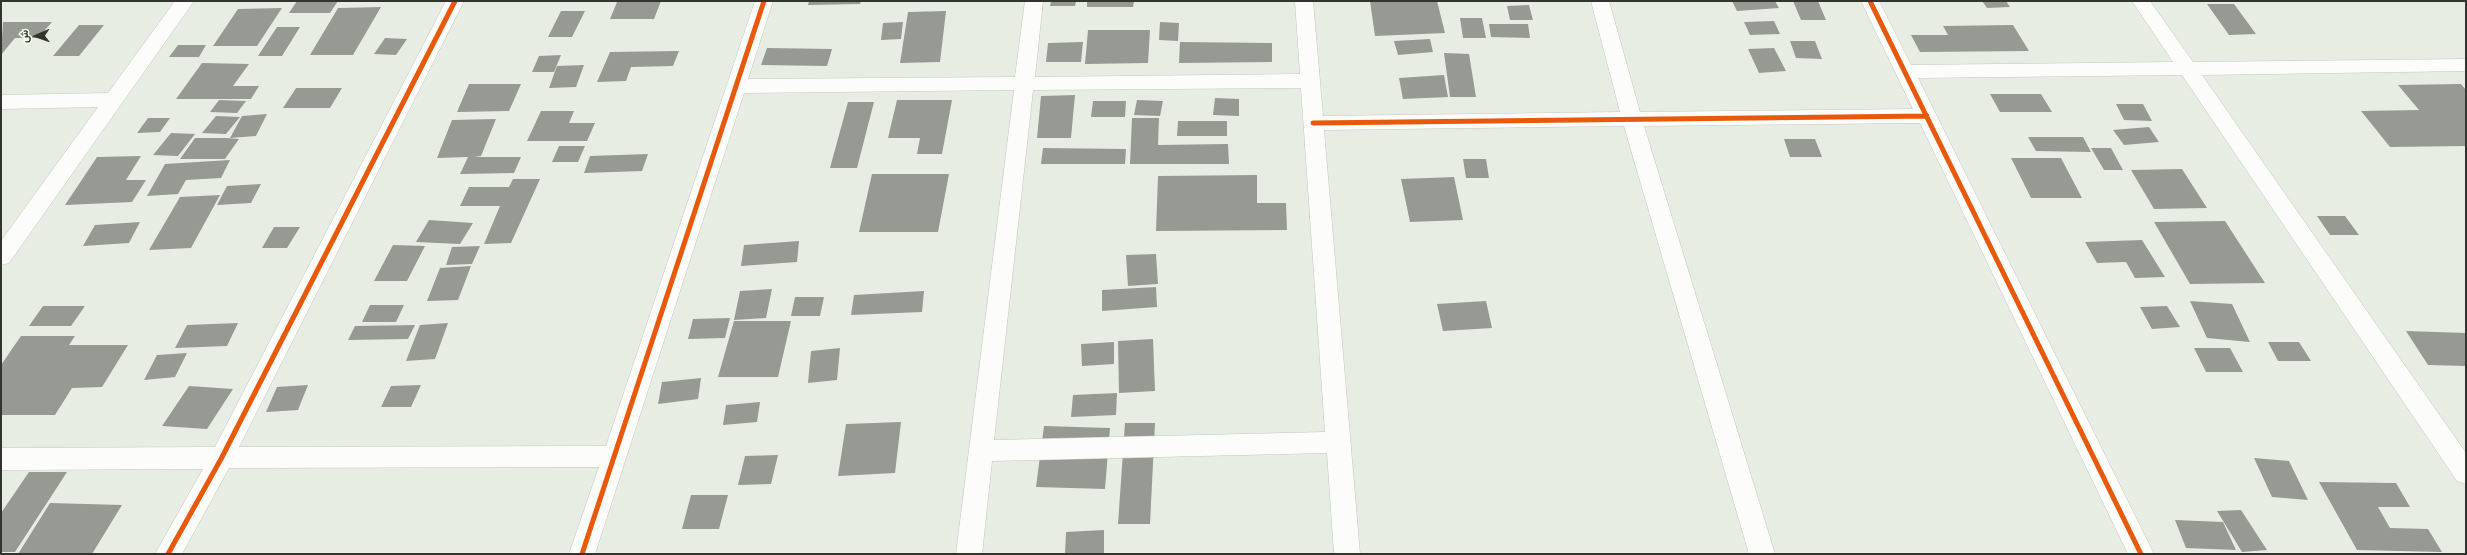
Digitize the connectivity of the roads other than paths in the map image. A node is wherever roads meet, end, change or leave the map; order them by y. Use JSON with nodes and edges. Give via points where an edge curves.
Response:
{"nodes":[{"id":1,"x":185,"y":1,"type":"edge"},
{"id":2,"x":455,"y":1,"type":"edge"},
{"id":3,"x":764,"y":1,"type":"edge"},
{"id":4,"x":1034,"y":1,"type":"edge"},
{"id":5,"x":1304,"y":1,"type":"edge"},
{"id":6,"x":1600,"y":1,"type":"edge"},
{"id":7,"x":1870,"y":1,"type":"edge"},
{"id":8,"x":2141,"y":1,"type":"edge"},
{"id":9,"x":2466,"y":65,"type":"edge"},
{"id":10,"x":2188,"y":68,"type":"junction"},
{"id":11,"x":1905,"y":72,"type":"junction"},
{"id":12,"x":1310,"y":81,"type":"junction"},
{"id":13,"x":1024,"y":85,"type":"junction"},
{"id":14,"x":736,"y":86,"type":"junction"},
{"id":15,"x":115,"y":100,"type":"junction"},
{"id":16,"x":1,"y":102,"type":"edge"},
{"id":17,"x":1926,"y":116,"type":"junction"},
{"id":18,"x":1632,"y":119,"type":"junction"},
{"id":19,"x":1313,"y":123,"type":"junction"},
{"id":20,"x":1,"y":257,"type":"edge"},
{"id":21,"x":1338,"y":442,"type":"junction"},
{"id":22,"x":981,"y":450,"type":"junction"},
{"id":23,"x":613,"y":456,"type":"junction"},
{"id":24,"x":1,"y":459,"type":"edge"},
{"id":25,"x":221,"y":459,"type":"junction"},
{"id":26,"x":2466,"y":473,"type":"edge"},
{"id":27,"x":168,"y":554,"type":"edge"},
{"id":28,"x":582,"y":554,"type":"edge"},
{"id":29,"x":969,"y":554,"type":"edge"},
{"id":30,"x":1347,"y":554,"type":"edge"},
{"id":31,"x":1762,"y":554,"type":"edge"},
{"id":32,"x":2141,"y":554,"type":"edge"}],
"edges":[{"from":1,"to":15,"type":"street"},
{"from":2,"to":25,"type":"street"},
{"from":3,"to":14,"type":"street"},
{"from":4,"to":13,"type":"street"},
{"from":5,"to":12,"type":"street"},
{"from":6,"to":18,"type":"street"},
{"from":7,"to":11,"type":"street"},
{"from":8,"to":10,"type":"street"},
{"from":9,"to":10,"type":"street"},
{"from":10,"to":11,"type":"street"},
{"from":10,"to":26,"type":"street"},
{"from":11,"to":17,"type":"street"},
{"from":12,"to":13,"type":"street"},
{"from":12,"to":19,"type":"street"},
{"from":13,"to":14,"type":"street"},
{"from":13,"to":22,"type":"street"},
{"from":14,"to":23,"type":"street"},
{"from":15,"to":16,"type":"street"},
{"from":15,"to":20,"type":"street"},
{"from":17,"to":18,"type":"street"},
{"from":17,"to":32,"type":"street"},
{"from":18,"to":19,"type":"street"},
{"from":18,"to":31,"type":"street"},
{"from":19,"to":21,"type":"street"},
{"from":21,"to":22,"type":"street"},
{"from":21,"to":30,"type":"street"},
{"from":22,"to":29,"type":"street"},
{"from":23,"to":25,"type":"street"},
{"from":23,"to":28,"type":"street"},
{"from":24,"to":25,"type":"street"},
{"from":25,"to":27,"type":"street"}]}
